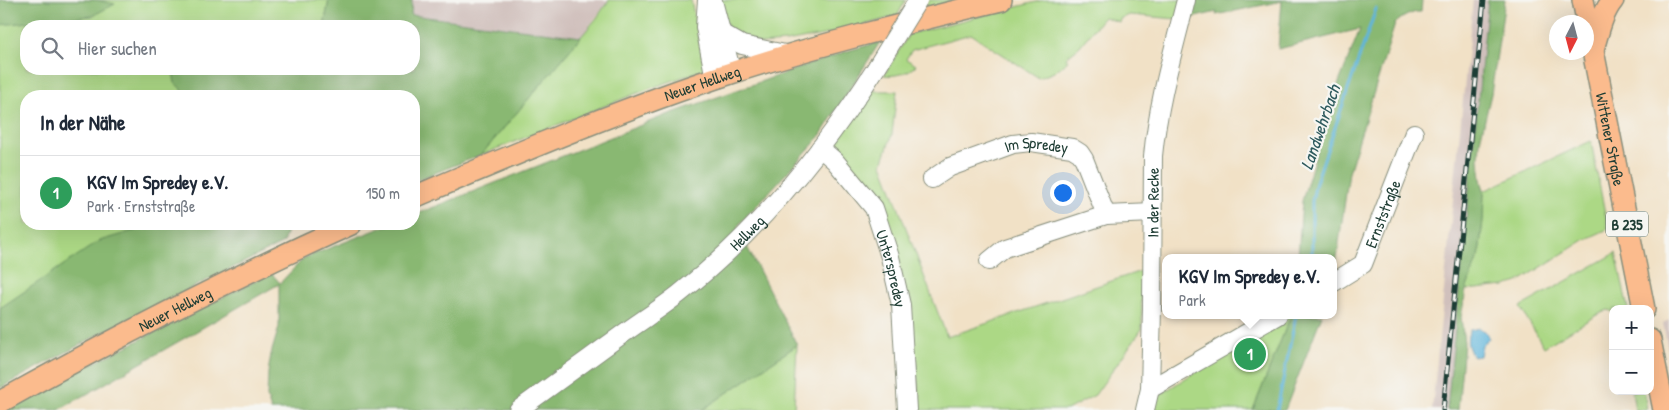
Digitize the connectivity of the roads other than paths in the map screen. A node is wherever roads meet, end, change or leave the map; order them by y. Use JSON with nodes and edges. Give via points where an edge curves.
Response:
{"nodes":[{"id":1,"x":707,"y":0,"type":"edge"},
{"id":2,"x":713,"y":0,"type":"edge"},
{"id":3,"x":918,"y":0,"type":"edge"},
{"id":4,"x":1001,"y":0,"type":"edge"},
{"id":5,"x":1186,"y":0,"type":"edge"},
{"id":6,"x":1583,"y":0,"type":"edge"},
{"id":7,"x":1613,"y":0,"type":"edge"},
{"id":8,"x":1586,"y":15,"type":"edge"},
{"id":9,"x":721,"y":32,"type":"junction"},
{"id":10,"x":1594,"y":44,"type":"edge"},
{"id":11,"x":791,"y":55,"type":"junction"},
{"id":12,"x":1594,"y":59,"type":"edge"},
{"id":13,"x":724,"y":76,"type":"junction"},
{"id":14,"x":1414,"y":133,"type":"dead end"},
{"id":15,"x":820,"y":148,"type":"junction"},
{"id":16,"x":932,"y":179,"type":"dead end"},
{"id":17,"x":420,"y":194,"type":"edge"},
{"id":18,"x":1153,"y":213,"type":"junction"},
{"id":19,"x":1106,"y":215,"type":"junction"},
{"id":20,"x":338,"y":230,"type":"edge"},
{"id":21,"x":989,"y":261,"type":"dead end"},
{"id":22,"x":1337,"y":280,"type":"edge"},
{"id":23,"x":1643,"y":305,"type":"edge"},
{"id":24,"x":1271,"y":319,"type":"edge"},
{"id":25,"x":1652,"y":350,"type":"edge"},
{"id":26,"x":1150,"y":389,"type":"junction"},
{"id":27,"x":0,"y":402,"type":"edge"},
{"id":28,"x":518,"y":410,"type":"edge"},
{"id":29,"x":907,"y":410,"type":"edge"},
{"id":30,"x":1145,"y":410,"type":"edge"},
{"id":31,"x":1664,"y":410,"type":"edge"}],
"edges":[{"from":1,"to":13,"type":"street","via":[[705,27]]},
{"from":2,"to":9,"type":"street"},
{"from":3,"to":15,"type":"street","name":"Hellweg","bridge":true,"via":[[878,66]]},
{"from":4,"to":11,"type":"main road","name":"Neuer Hellweg"},
{"from":5,"to":18,"type":"street","name":"In der Recke","via":[[1160,104],[1153,156]]},
{"from":6,"to":8,"type":"main road","name":"Wittener Straße","number":"B 235"},
{"from":7,"to":10,"type":"main road"},
{"from":9,"to":11,"type":"street","via":[[742,45]]},
{"from":9,"to":13,"type":"street"},
{"from":11,"to":13,"type":"main road","name":"Neuer Hellweg"},
{"from":12,"to":23,"type":"main road","name":"Wittener Straße","number":"B 235"},
{"from":13,"to":17,"type":"main road","name":"Neuer Hellweg","via":[[618,112]]},
{"from":14,"to":22,"type":"street","name":"Ernststraße","via":[[1363,264]]},
{"from":15,"to":28,"type":"street","name":"Hellweg","via":[[757,222],[679,294]]},
{"from":15,"to":29,"type":"street","name":"Unterspredey","via":[[874,208],[890,257],[900,304]]},
{"from":16,"to":19,"type":"street","name":"Im Spredey","via":[[950,167],[1013,144],[1030,142],[1072,148],[1084,159]]},
{"from":18,"to":19,"type":"street"},
{"from":18,"to":26,"type":"street","name":"In der Recke"},
{"from":19,"to":21,"type":"street","via":[[1005,248]]},
{"from":20,"to":27,"type":"main road","name":"Neuer Hellweg","via":[[269,261],[78,358]]},
{"from":24,"to":26,"type":"street"},
{"from":25,"to":31,"type":"main road"},
{"from":26,"to":30,"type":"street","name":"In der Recke"}]}
